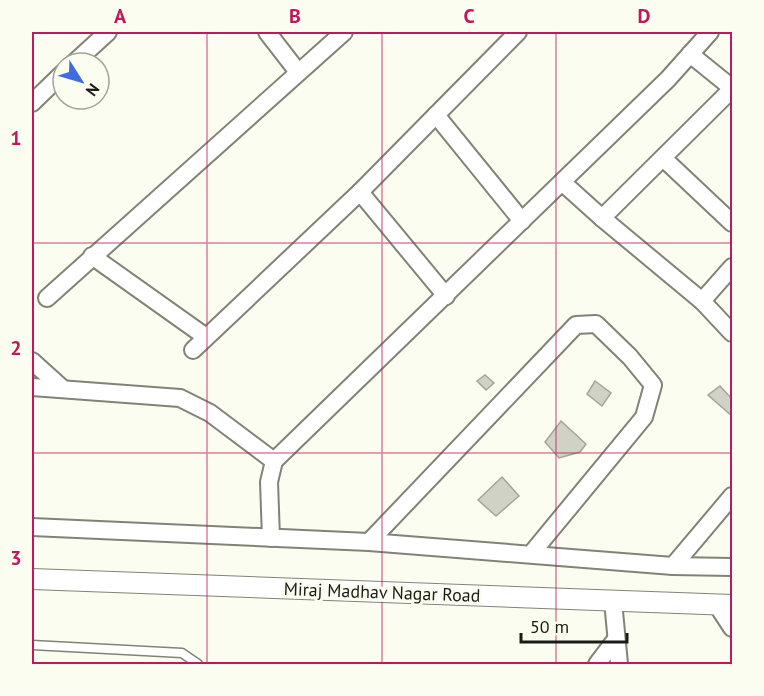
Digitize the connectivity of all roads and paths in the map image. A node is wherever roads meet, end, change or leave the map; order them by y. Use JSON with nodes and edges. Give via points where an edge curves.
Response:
{"nodes":[{"id":1,"x":108,"y":32,"type":"edge"},
{"id":2,"x":267,"y":32,"type":"edge"},
{"id":3,"x":344,"y":32,"type":"edge"},
{"id":4,"x":518,"y":32,"type":"edge"},
{"id":5,"x":710,"y":32,"type":"edge"},
{"id":6,"x":87,"y":51,"type":"edge"},
{"id":7,"x":690,"y":54,"type":"junction"},
{"id":8,"x":298,"y":72,"type":"junction"},
{"id":9,"x":51,"y":85,"type":"edge"},
{"id":10,"x":732,"y":88,"type":"edge"},
{"id":11,"x":32,"y":103,"type":"edge"},
{"id":12,"x":435,"y":115,"type":"junction"},
{"id":13,"x":663,"y":158,"type":"junction"},
{"id":14,"x":562,"y":182,"type":"junction"},
{"id":15,"x":360,"y":192,"type":"junction"},
{"id":16,"x":602,"y":218,"type":"junction"},
{"id":17,"x":522,"y":221,"type":"junction"},
{"id":18,"x":732,"y":223,"type":"edge"},
{"id":19,"x":92,"y":256,"type":"junction"},
{"id":20,"x":732,"y":267,"type":"edge"},
{"id":21,"x":446,"y":296,"type":"junction"},
{"id":22,"x":47,"y":298,"type":"dead end"},
{"id":23,"x":702,"y":301,"type":"junction"},
{"id":24,"x":732,"y":333,"type":"edge"},
{"id":25,"x":206,"y":337,"type":"junction"},
{"id":26,"x":193,"y":350,"type":"dead end"},
{"id":27,"x":32,"y":361,"type":"edge"},
{"id":28,"x":32,"y":387,"type":"edge"},
{"id":29,"x":63,"y":389,"type":"junction"},
{"id":30,"x":274,"y":461,"type":"junction"},
{"id":31,"x":732,"y":496,"type":"edge"},
{"id":32,"x":32,"y":526,"type":"edge"},
{"id":33,"x":271,"y":537,"type":"junction"},
{"id":34,"x":369,"y":542,"type":"junction"},
{"id":35,"x":531,"y":554,"type":"junction"},
{"id":36,"x":673,"y":566,"type":"junction"},
{"id":37,"x":732,"y":567,"type":"edge"},
{"id":38,"x":32,"y":579,"type":"edge"},
{"id":39,"x":613,"y":601,"type":"junction"},
{"id":40,"x":725,"y":605,"type":"edge"},
{"id":41,"x":732,"y":628,"type":"edge"},
{"id":42,"x":616,"y":639,"type":"junction"},
{"id":43,"x":32,"y":645,"type":"edge"},
{"id":44,"x":198,"y":664,"type":"edge"},
{"id":45,"x":597,"y":664,"type":"edge"},
{"id":46,"x":620,"y":664,"type":"edge"}],
"edges":[{"from":1,"to":6,"type":"street"},
{"from":2,"to":8,"type":"street"},
{"from":3,"to":8,"type":"street"},
{"from":4,"to":12,"type":"street"},
{"from":5,"to":7,"type":"street"},
{"from":7,"to":10,"type":"street"},
{"from":7,"to":14,"type":"street"},
{"from":8,"to":19,"type":"street"},
{"from":9,"to":11,"type":"street"},
{"from":10,"to":13,"type":"street"},
{"from":12,"to":15,"type":"street"},
{"from":12,"to":17,"type":"street"},
{"from":13,"to":16,"type":"street"},
{"from":13,"to":18,"type":"street"},
{"from":14,"to":16,"type":"street"},
{"from":14,"to":17,"type":"street"},
{"from":15,"to":21,"type":"street"},
{"from":15,"to":25,"type":"street"},
{"from":16,"to":23,"type":"street"},
{"from":17,"to":21,"type":"street"},
{"from":19,"to":22,"type":"street"},
{"from":19,"to":25,"type":"street"},
{"from":20,"to":23,"type":"street"},
{"from":21,"to":30,"type":"street"},
{"from":23,"to":24,"type":"street"},
{"from":25,"to":26,"type":"street"},
{"from":27,"to":29,"type":"street"},
{"from":28,"to":29,"type":"street"},
{"from":29,"to":30,"type":"street","via":[[180,398],[210,413]]},
{"from":30,"to":33,"type":"street","via":[[269,482]]},
{"from":31,"to":36,"type":"street"},
{"from":32,"to":33,"type":"street"},
{"from":33,"to":34,"type":"street"},
{"from":34,"to":35,"type":"street"},
{"from":34,"to":35,"type":"street","via":[[576,325],[596,324],[653,384],[644,417]]},
{"from":35,"to":36,"type":"street"},
{"from":36,"to":37,"type":"street"},
{"from":38,"to":39,"type":"street","name":"Miraj Madhav Nagar Road"},
{"from":39,"to":40,"type":"street","name":"Miraj Madhav Nagar Road"},
{"from":39,"to":42,"type":"street"},
{"from":40,"to":41,"type":"street"},
{"from":42,"to":45,"type":"street"},
{"from":42,"to":46,"type":"street"},
{"from":43,"to":44,"type":"lane","via":[[182,653]]}]}
